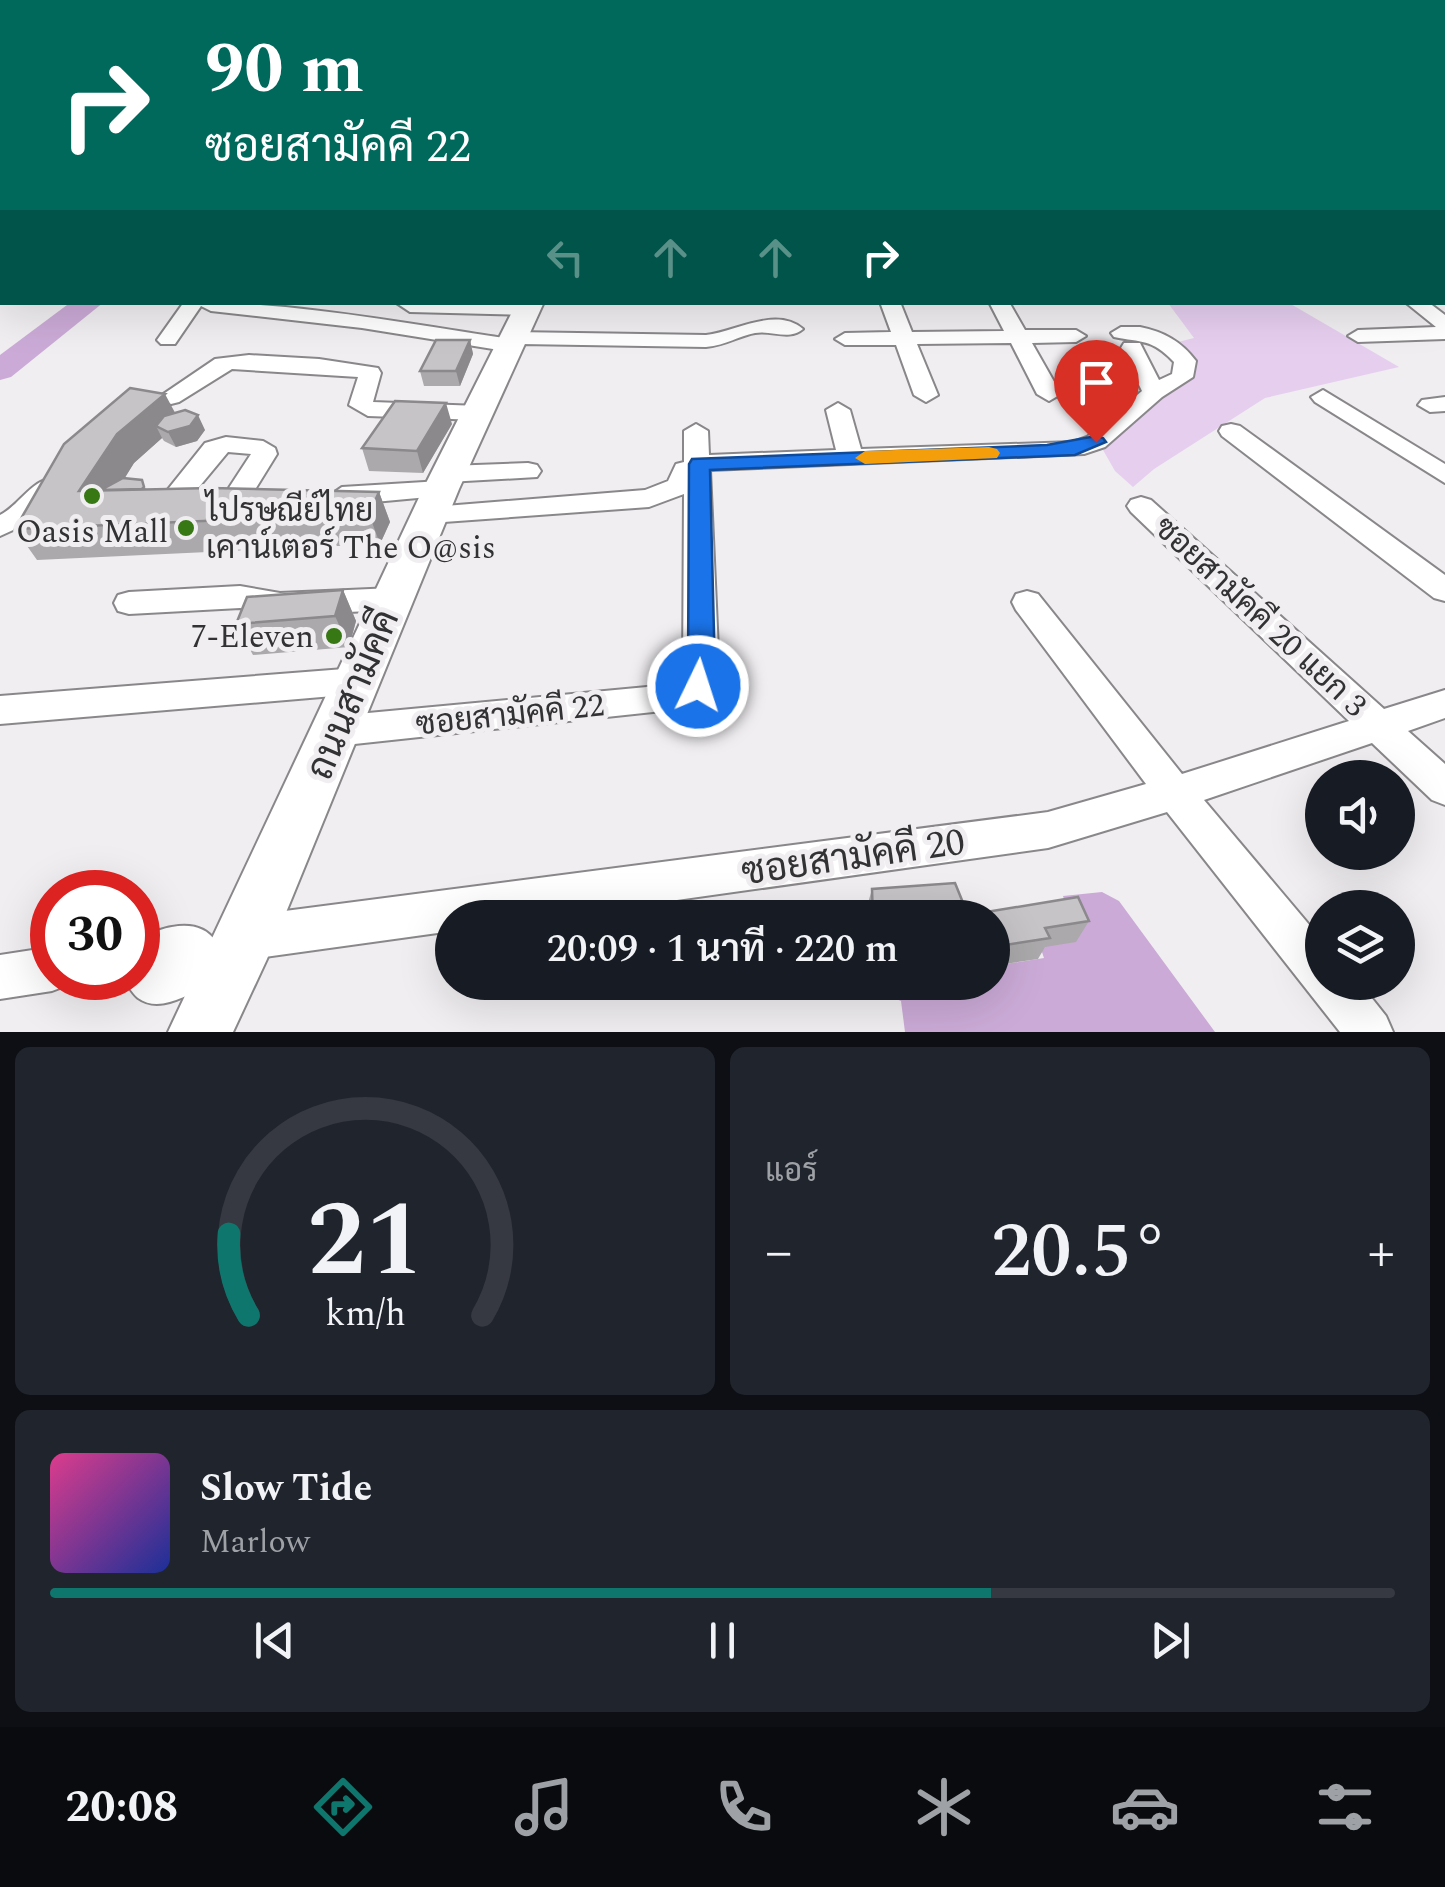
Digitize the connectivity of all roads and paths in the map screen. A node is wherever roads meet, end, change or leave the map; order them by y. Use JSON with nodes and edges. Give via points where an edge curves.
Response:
{"nodes":[{"id":1,"x":201,"y":305,"type":"edge"},
{"id":2,"x":211,"y":305,"type":"edge"},
{"id":3,"x":408,"y":305,"type":"edge"},
{"id":4,"x":891,"y":305,"type":"edge"},
{"id":5,"x":1001,"y":305,"type":"edge"},
{"id":6,"x":1418,"y":305,"type":"edge"},
{"id":7,"x":521,"y":324,"type":"edge"},
{"id":8,"x":1445,"y":324,"type":"edge"},
{"id":9,"x":793,"y":329,"type":"dead end"},
{"id":10,"x":1445,"y":333,"type":"edge"},
{"id":11,"x":1018,"y":336,"type":"junction"},
{"id":12,"x":1076,"y":336,"type":"dead end"},
{"id":13,"x":1358,"y":336,"type":"dead end"},
{"id":14,"x":904,"y":338,"type":"junction"},
{"id":15,"x":844,"y":339,"type":"dead end"},
{"id":16,"x":168,"y":340,"type":"dead end"},
{"id":17,"x":1154,"y":392,"type":"junction"},
{"id":18,"x":1048,"y":394,"type":"dead end"},
{"id":19,"x":926,"y":395,"type":"dead end"},
{"id":20,"x":171,"y":397,"type":"dead end"},
{"id":21,"x":1323,"y":397,"type":"dead end"},
{"id":22,"x":838,"y":410,"type":"dead end"},
{"id":23,"x":479,"y":413,"type":"junction"},
{"id":24,"x":696,"y":431,"type":"dead end"},
{"id":25,"x":1230,"y":431,"type":"dead end"},
{"id":26,"x":852,"y":458,"type":"junction"},
{"id":27,"x":692,"y":467,"type":"junction"},
{"id":28,"x":58,"y":470,"type":"edge"},
{"id":29,"x":528,"y":471,"type":"dead end"},
{"id":30,"x":1445,"y":475,"type":"edge"},
{"id":31,"x":440,"y":492,"type":"junction"},
{"id":32,"x":309,"y":498,"type":"edge"},
{"id":33,"x":271,"y":501,"type":"edge"},
{"id":34,"x":233,"y":503,"type":"edge"},
{"id":35,"x":1141,"y":506,"type":"dead end"},
{"id":36,"x":0,"y":527,"type":"edge"},
{"id":37,"x":1445,"y":590,"type":"edge"},
{"id":38,"x":393,"y":599,"type":"junction"},
{"id":39,"x":1027,"y":602,"type":"dead end"},
{"id":40,"x":129,"y":603,"type":"dead end"},
{"id":41,"x":357,"y":681,"type":"junction"},
{"id":42,"x":1445,"y":704,"type":"edge"},
{"id":43,"x":0,"y":710,"type":"edge"},
{"id":44,"x":1380,"y":726,"type":"junction"},
{"id":45,"x":336,"y":731,"type":"junction"},
{"id":46,"x":1445,"y":788,"type":"edge"},
{"id":47,"x":1174,"y":793,"type":"junction"},
{"id":48,"x":1305,"y":953,"type":"edge"},
{"id":49,"x":228,"y":955,"type":"junction"},
{"id":50,"x":30,"y":972,"type":"edge"},
{"id":51,"x":0,"y":977,"type":"edge"},
{"id":52,"x":160,"y":980,"type":"edge"},
{"id":53,"x":1344,"y":1000,"type":"edge"},
{"id":54,"x":200,"y":1032,"type":"edge"},
{"id":55,"x":1370,"y":1032,"type":"edge"}],
"edges":[{"from":1,"to":16,"type":"street"},
{"from":2,"to":7,"type":"street","via":[[362,322]]},
{"from":3,"to":7,"type":"street"},
{"from":4,"to":14,"type":"street"},
{"from":5,"to":11,"type":"street"},
{"from":6,"to":8,"type":"street"},
{"from":7,"to":9,"type":"street","via":[[706,341],[750,327]]},
{"from":7,"to":23,"type":"main road","name":"ถนนสามัคคี"},
{"from":10,"to":13,"type":"street"},
{"from":11,"to":12,"type":"street"},
{"from":11,"to":14,"type":"street"},
{"from":11,"to":18,"type":"street"},
{"from":14,"to":15,"type":"street"},
{"from":14,"to":19,"type":"street"},
{"from":17,"to":17,"type":"street","via":[[1126,341],[1153,335],[1185,361],[1182,378]]},
{"from":17,"to":26,"type":"street","via":[[1096,442],[1075,449]]},
{"from":20,"to":23,"type":"street","via":[[191,391],[228,362],[288,364],[370,373],[360,405],[368,409]]},
{"from":21,"to":30,"type":"street"},
{"from":22,"to":26,"type":"street"},
{"from":23,"to":31,"type":"main road","name":"ถนนสามัคคี"},
{"from":24,"to":27,"type":"street","name":"ซอยสามัคคี 22"},
{"from":25,"to":37,"type":"street"},
{"from":26,"to":27,"type":"street"},
{"from":27,"to":31,"type":"street","via":[[679,486],[650,498]]},
{"from":27,"to":45,"type":"street","name":"ซอยสามัคคี 22","via":[[702,674],[688,696]]},
{"from":28,"to":36,"type":"street","via":[[25,514]]},
{"from":29,"to":31,"type":"street"},
{"from":31,"to":32,"type":"street"},
{"from":31,"to":38,"type":"main road","name":"ถนนสามัคคี"},
{"from":33,"to":34,"type":"street"},
{"from":35,"to":44,"type":"street","name":"ซอยสามัคคี 20 แยก 3"},
{"from":38,"to":40,"type":"street"},
{"from":38,"to":41,"type":"main road","name":"ถนนสามัคคี"},
{"from":39,"to":47,"type":"street"},
{"from":41,"to":43,"type":"street"},
{"from":41,"to":45,"type":"main road","name":"ถนนสามัคคี"},
{"from":42,"to":44,"type":"street","name":"ซอยสามัคคี 20"},
{"from":44,"to":46,"type":"street","name":"ซอยสามัคคี 20 แยก 3"},
{"from":44,"to":47,"type":"street","name":"ซอยสามัคคี 20"},
{"from":45,"to":49,"type":"main road","name":"ถนนสามัคคี"},
{"from":47,"to":48,"type":"street"},
{"from":47,"to":49,"type":"street","name":"ซอยสามัคคี 20","via":[[1048,830]]},
{"from":49,"to":52,"type":"street","name":"ซอยสามัคคี 20"},
{"from":49,"to":54,"type":"main road","name":"ถนนสามัคคี"},
{"from":50,"to":51,"type":"street"},
{"from":53,"to":55,"type":"street"}]}
